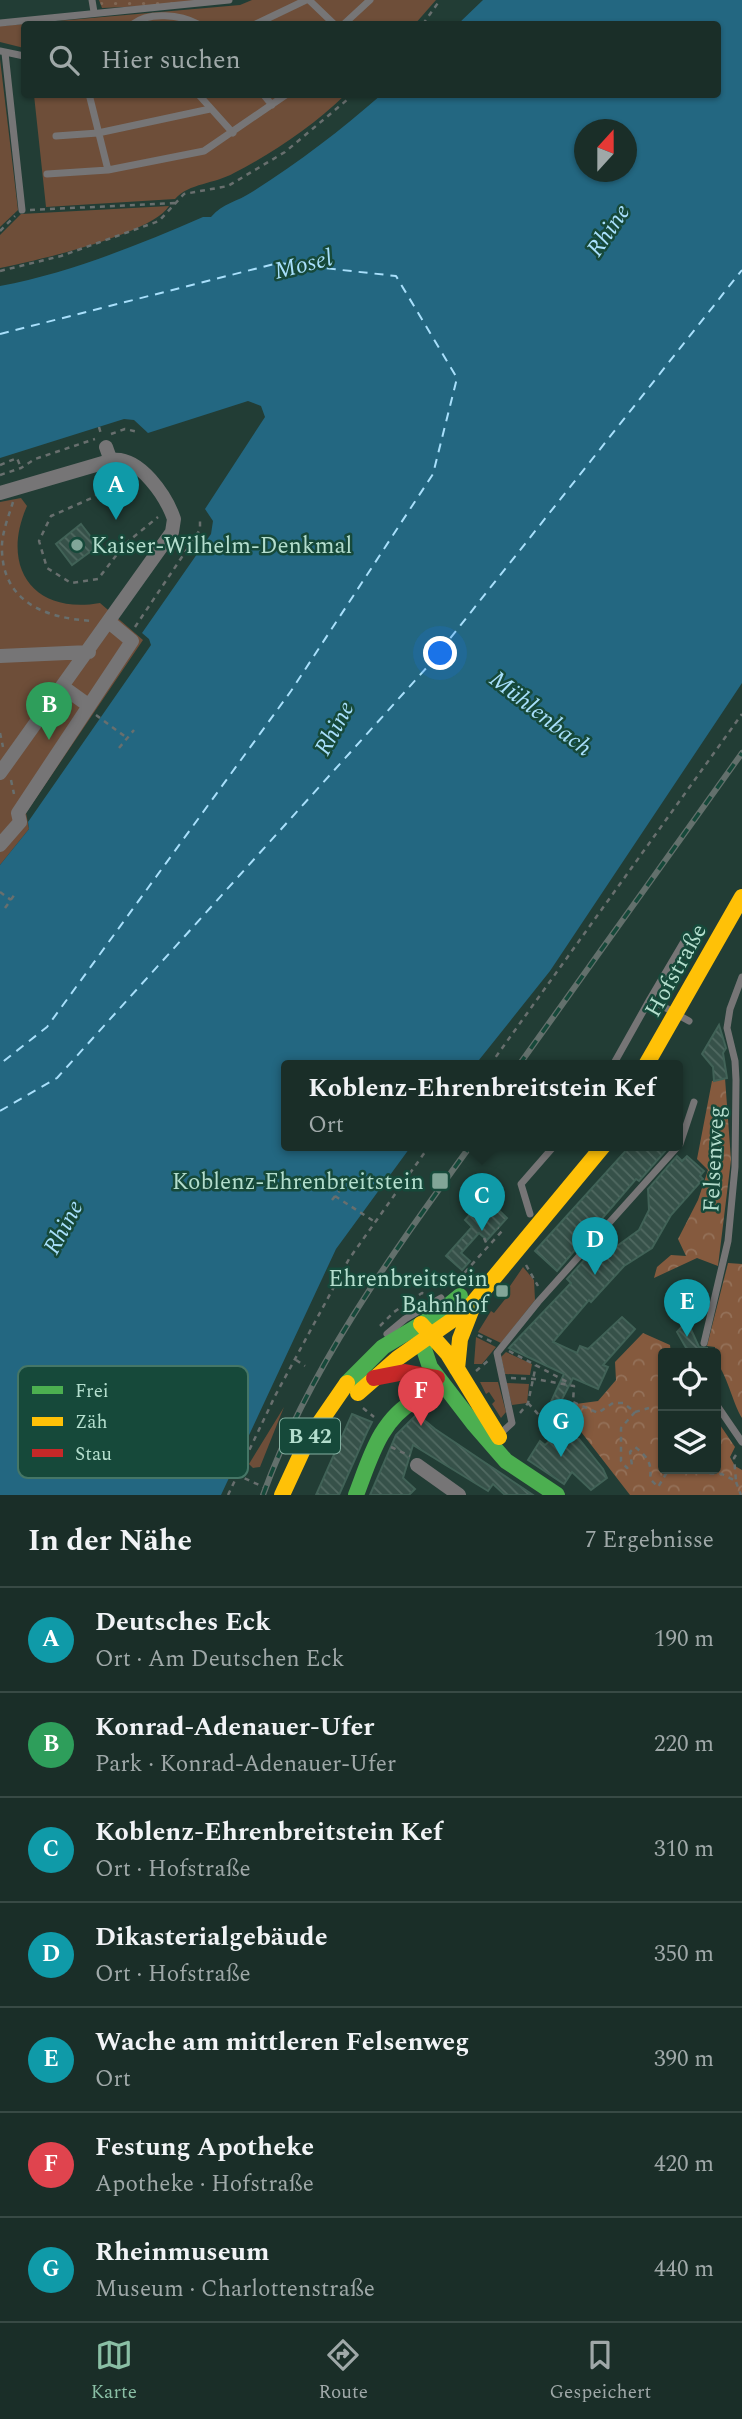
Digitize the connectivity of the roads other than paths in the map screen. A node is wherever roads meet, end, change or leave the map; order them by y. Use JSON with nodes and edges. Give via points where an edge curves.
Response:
{"nodes":[{"id":1,"x":92,"y":0,"type":"edge"},
{"id":2,"x":229,"y":0,"type":"edge"},
{"id":3,"x":308,"y":0,"type":"edge"},
{"id":4,"x":370,"y":0,"type":"edge"},
{"id":5,"x":94,"y":12,"type":"junction"},
{"id":6,"x":139,"y":21,"type":"edge"},
{"id":7,"x":192,"y":21,"type":"edge"},
{"id":8,"x":265,"y":21,"type":"edge"},
{"id":9,"x":331,"y":21,"type":"edge"},
{"id":10,"x":347,"y":21,"type":"edge"},
{"id":11,"x":0,"y":23,"type":"edge"},
{"id":12,"x":3,"y":52,"type":"edge"},
{"id":13,"x":21,"y":55,"type":"edge"},
{"id":14,"x":90,"y":98,"type":"edge"},
{"id":15,"x":201,"y":98,"type":"edge"},
{"id":16,"x":266,"y":98,"type":"edge"},
{"id":17,"x":282,"y":98,"type":"edge"},
{"id":18,"x":272,"y":105,"type":"junction"},
{"id":19,"x":210,"y":108,"type":"junction"},
{"id":20,"x":98,"y":133,"type":"junction"},
{"id":21,"x":233,"y":133,"type":"junction"},
{"id":22,"x":56,"y":136,"type":"dead end"},
{"id":23,"x":108,"y":170,"type":"junction"},
{"id":24,"x":47,"y":174,"type":"dead end"},
{"id":25,"x":22,"y":210,"type":"road end"},
{"id":26,"x":0,"y":493,"type":"edge"},
{"id":27,"x":106,"y":626,"type":"junction"},
{"id":28,"x":89,"y":652,"type":"junction"},
{"id":29,"x":0,"y":656,"type":"edge"},
{"id":30,"x":63,"y":687,"type":"junction"},
{"id":31,"x":87,"y":707,"type":"junction"},
{"id":32,"x":4,"y":768,"type":"edge"},
{"id":33,"x":0,"y":845,"type":"edge"},
{"id":34,"x":742,"y":897,"type":"edge"},
{"id":35,"x":742,"y":924,"type":"edge"},
{"id":36,"x":683,"y":943,"type":"dead end"},
{"id":37,"x":742,"y":977,"type":"edge"},
{"id":38,"x":650,"y":999,"type":"junction"},
{"id":39,"x":683,"y":1018,"type":"junction"},
{"id":40,"x":616,"y":1060,"type":"edge"},
{"id":41,"x":650,"y":1060,"type":"edge"},
{"id":42,"x":664,"y":1060,"type":"edge"},
{"id":43,"x":694,"y":1102,"type":"dead end"},
{"id":44,"x":683,"y":1135,"type":"edge"},
{"id":45,"x":550,"y":1151,"type":"edge"},
{"id":46,"x":585,"y":1151,"type":"edge"},
{"id":47,"x":599,"y":1151,"type":"edge"},
{"id":48,"x":674,"y":1151,"type":"edge"},
{"id":49,"x":530,"y":1214,"type":"junction"},
{"id":50,"x":468,"y":1298,"type":"junction"},
{"id":51,"x":421,"y":1324,"type":"junction"},
{"id":52,"x":428,"y":1340,"type":"junction"},
{"id":53,"x":704,"y":1343,"type":"dead end"},
{"id":54,"x":371,"y":1356,"type":"junction"},
{"id":55,"x":457,"y":1369,"type":"junction"},
{"id":56,"x":373,"y":1378,"type":"junction"},
{"id":57,"x":438,"y":1378,"type":"junction"},
{"id":58,"x":353,"y":1388,"type":"junction"},
{"id":59,"x":416,"y":1400,"type":"dead end"},
{"id":60,"x":721,"y":1411,"type":"edge"},
{"id":61,"x":493,"y":1439,"type":"junction"},
{"id":62,"x":742,"y":1444,"type":"edge"},
{"id":63,"x":417,"y":1465,"type":"road end"},
{"id":64,"x":276,"y":1493,"type":"edge"},
{"id":65,"x":295,"y":1495,"type":"edge"},
{"id":66,"x":356,"y":1495,"type":"edge"},
{"id":67,"x":459,"y":1495,"type":"edge"},
{"id":68,"x":557,"y":1495,"type":"edge"}],
"edges":[{"from":1,"to":5,"type":"lane"},
{"from":2,"to":5,"type":"lane"},
{"from":3,"to":8,"type":"lane"},
{"from":3,"to":9,"type":"lane"},
{"from":4,"to":10,"type":"lane"},
{"from":5,"to":11,"type":"lane"},
{"from":6,"to":7,"type":"lane","via":[[183,16]]},
{"from":12,"to":13,"type":"lane"},
{"from":12,"to":25,"type":"lane"},
{"from":14,"to":20,"type":"lane"},
{"from":15,"to":19,"type":"lane"},
{"from":16,"to":18,"type":"lane"},
{"from":17,"to":18,"type":"lane"},
{"from":18,"to":21,"type":"lane"},
{"from":19,"to":20,"type":"lane"},
{"from":19,"to":21,"type":"lane"},
{"from":20,"to":22,"type":"lane"},
{"from":20,"to":23,"type":"lane"},
{"from":21,"to":23,"type":"lane","via":[[204,151]]},
{"from":23,"to":24,"type":"lane"},
{"from":26,"to":27,"type":"street","via":[[106,447],[138,467],[169,508],[179,540]]},
{"from":27,"to":28,"type":"street"},
{"from":27,"to":31,"type":"street","via":[[127,648]]},
{"from":28,"to":29,"type":"street"},
{"from":28,"to":30,"type":"street"},
{"from":30,"to":31,"type":"street"},
{"from":30,"to":32,"type":"street"},
{"from":31,"to":33,"type":"street","via":[[18,813],[20,822]]},
{"from":34,"to":39,"type":"main road","name":"Hofstraße"},
{"from":35,"to":39,"type":"main road","name":"Hofstraße"},
{"from":36,"to":38,"type":"lane"},
{"from":37,"to":53,"type":"lane","name":"Felsenweg","via":[[727,1028],[736,1061],[729,1230]]},
{"from":38,"to":39,"type":"lane"},
{"from":38,"to":40,"type":"lane"},
{"from":39,"to":41,"type":"main road","name":"Hofstraße"},
{"from":39,"to":42,"type":"main road","name":"Hofstraße"},
{"from":43,"to":44,"type":"lane"},
{"from":45,"to":49,"type":"lane","via":[[521,1184]]},
{"from":46,"to":49,"type":"main road","number":"B 42"},
{"from":47,"to":50,"type":"main road","number":"B 42"},
{"from":48,"to":61,"type":"lane","via":[[501,1347],[496,1359],[512,1423]]},
{"from":49,"to":50,"type":"main road","number":"B 42"},
{"from":50,"to":51,"type":"main road","number":"B 42"},
{"from":50,"to":52,"type":"main road","number":"B 42"},
{"from":50,"to":54,"type":"lane","via":[[440,1299],[405,1319],[390,1329]]},
{"from":50,"to":55,"type":"main road"},
{"from":51,"to":52,"type":"main road"},
{"from":51,"to":54,"type":"main road","number":"B 42"},
{"from":52,"to":55,"type":"main road"},
{"from":52,"to":56,"type":"main road","number":"B 42"},
{"from":52,"to":57,"type":"main road","via":[[430,1367]]},
{"from":54,"to":58,"type":"main road","number":"B 42"},
{"from":55,"to":61,"type":"main road"},
{"from":56,"to":57,"type":"main road","via":[[405,1372]]},
{"from":56,"to":58,"type":"main road","number":"B 42"},
{"from":57,"to":61,"type":"main road"},
{"from":58,"to":64,"type":"main road","number":"B 42","bridge":true,"via":[[307,1441]]},
{"from":58,"to":65,"type":"main road","number":"B 42"},
{"from":59,"to":66,"type":"main road","via":[[400,1408],[378,1442]]},
{"from":60,"to":62,"type":"lane"},
{"from":61,"to":68,"type":"main road","via":[[521,1471]]},
{"from":63,"to":67,"type":"street"}]}
